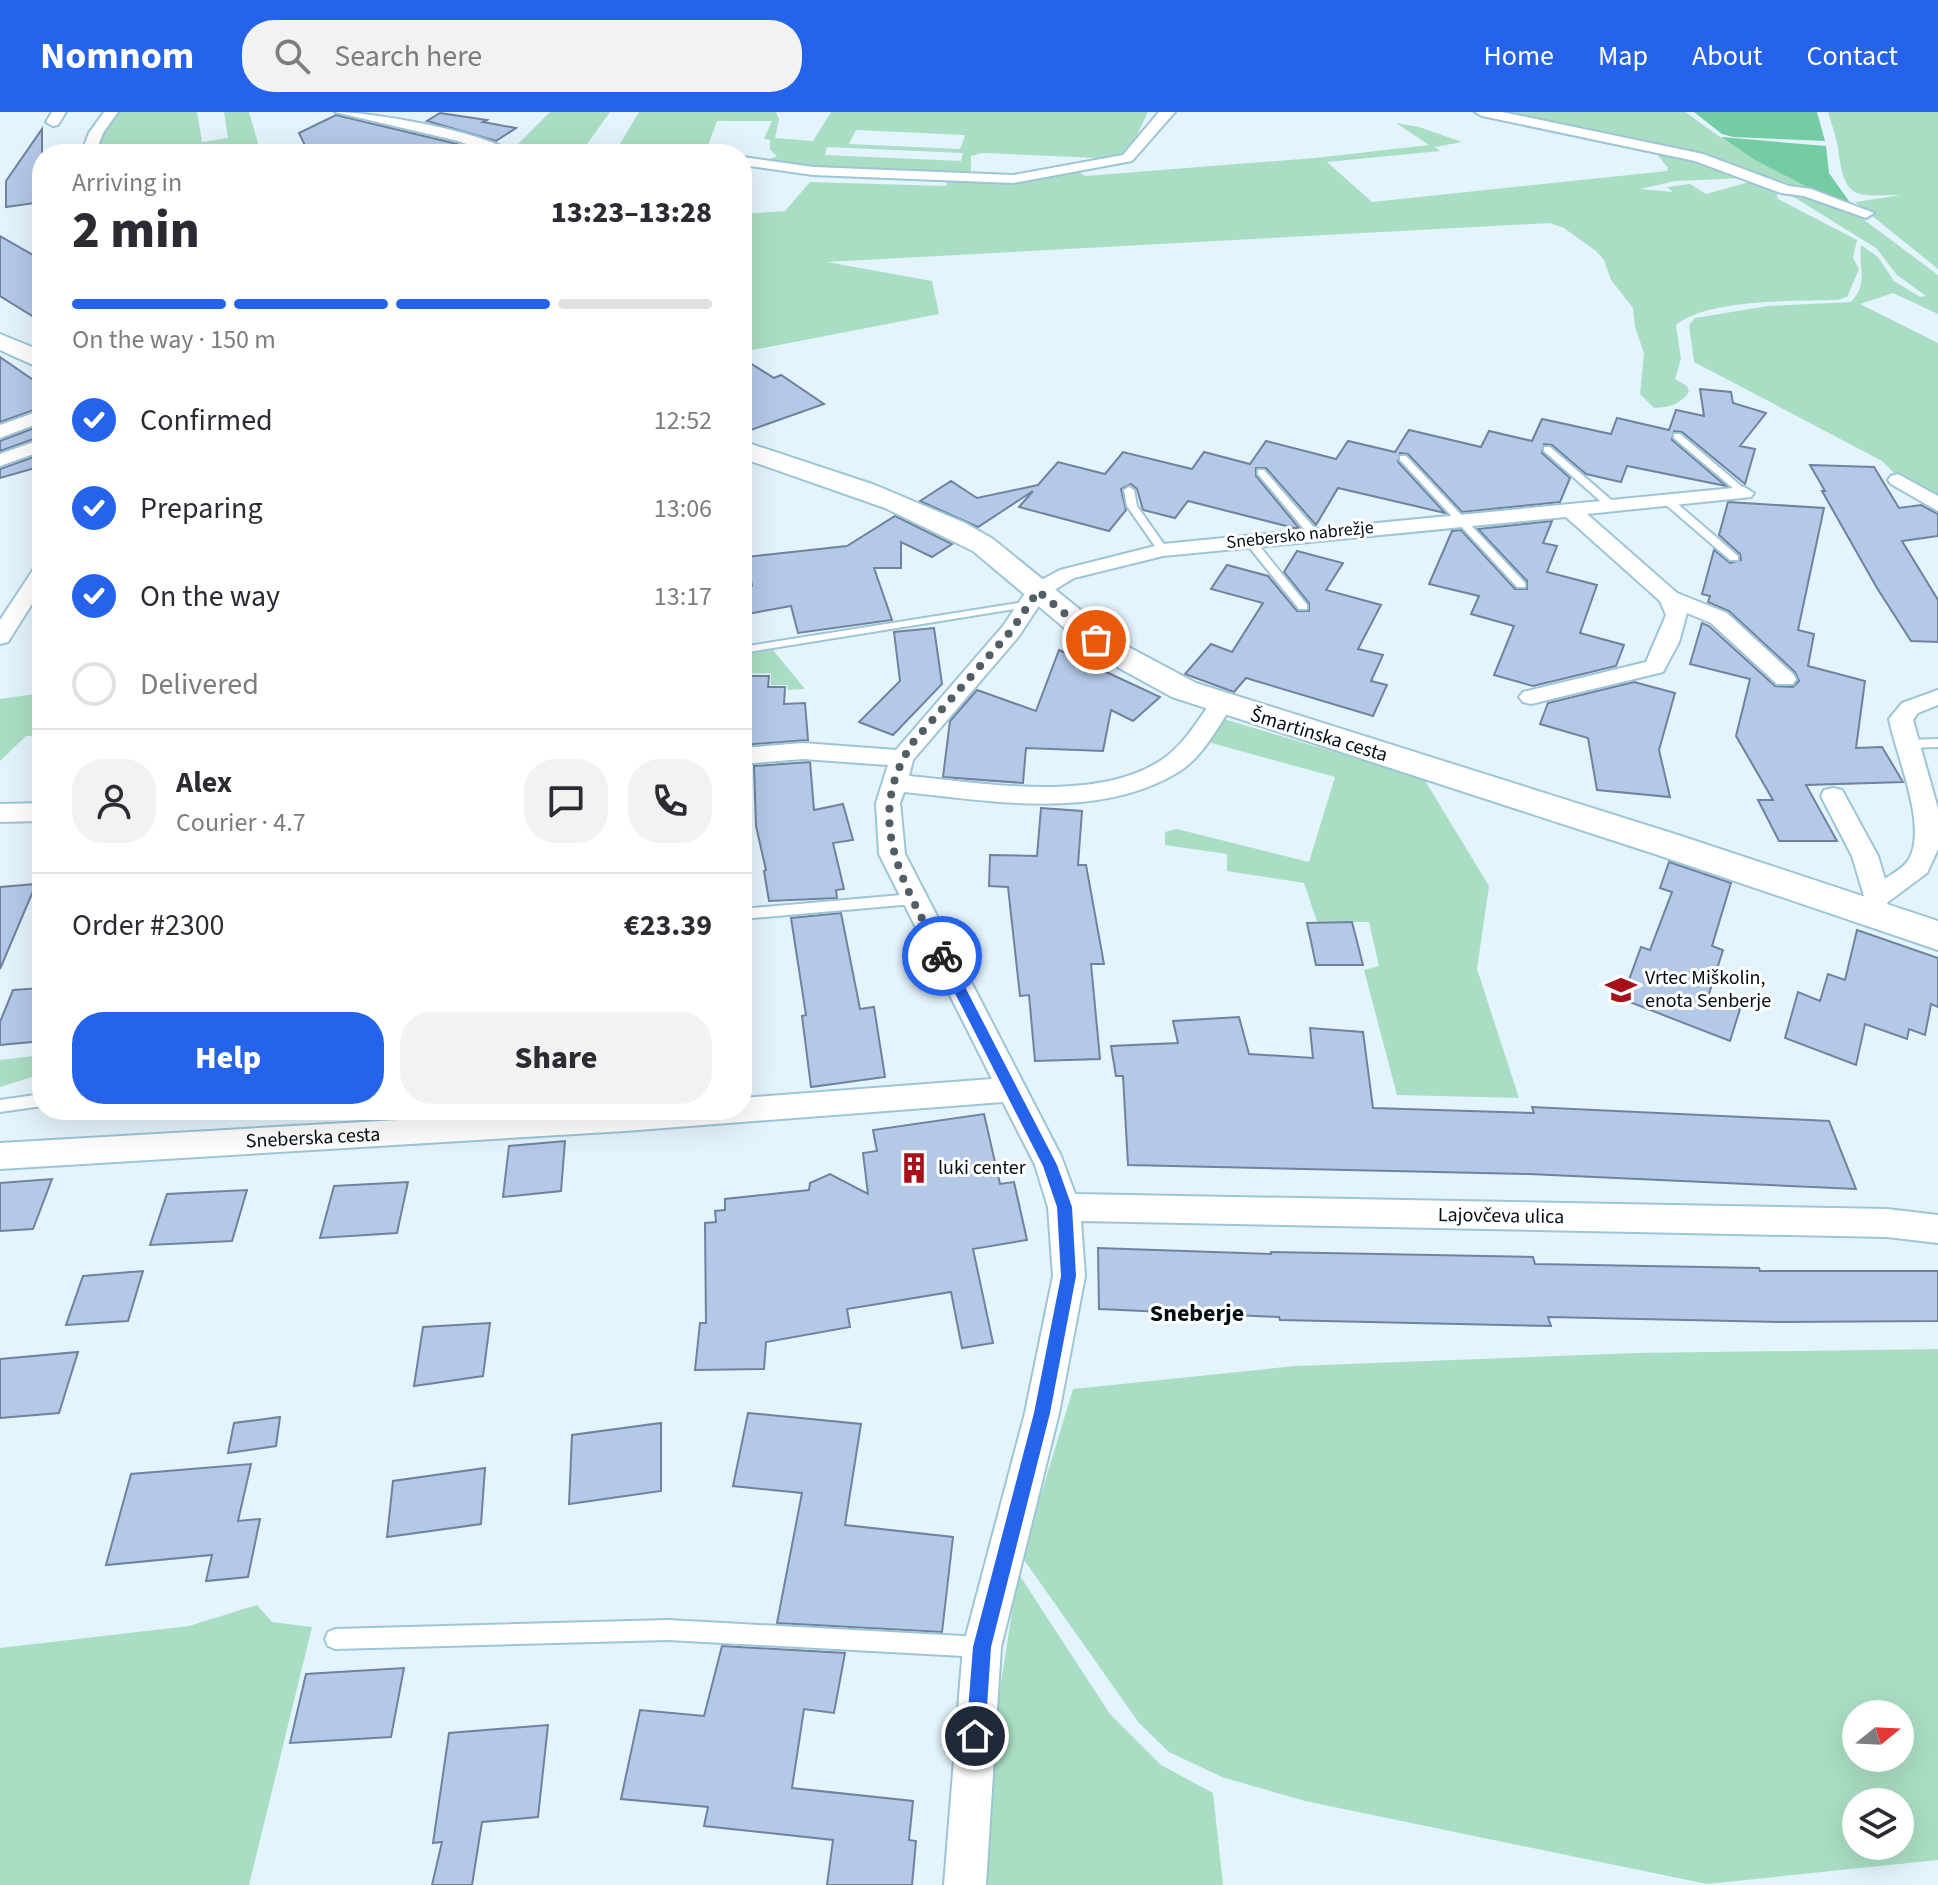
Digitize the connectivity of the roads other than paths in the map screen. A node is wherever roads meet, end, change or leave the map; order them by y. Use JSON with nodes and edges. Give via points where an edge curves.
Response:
{"nodes":[{"id":1,"x":111,"y":112,"type":"edge"},
{"id":2,"x":342,"y":112,"type":"edge"},
{"id":3,"x":1168,"y":112,"type":"edge"},
{"id":4,"x":1482,"y":112,"type":"edge"},
{"id":5,"x":92,"y":144,"type":"edge"},
{"id":6,"x":479,"y":144,"type":"edge"},
{"id":7,"x":752,"y":161,"type":"edge"},
{"id":8,"x":1866,"y":213,"type":"dead end"},
{"id":9,"x":0,"y":341,"type":"edge"},
{"id":10,"x":32,"y":356,"type":"edge"},
{"id":11,"x":32,"y":420,"type":"edge"},
{"id":12,"x":0,"y":432,"type":"edge"},
{"id":13,"x":1677,"y":436,"type":"dead end"},
{"id":14,"x":32,"y":449,"type":"edge"},
{"id":15,"x":1547,"y":449,"type":"dead end"},
{"id":16,"x":752,"y":452,"type":"edge"},
{"id":17,"x":1403,"y":458,"type":"dead end"},
{"id":18,"x":0,"y":460,"type":"edge"},
{"id":19,"x":1261,"y":472,"type":"dead end"},
{"id":20,"x":1898,"y":480,"type":"dead end"},
{"id":21,"x":1129,"y":490,"type":"dead end"},
{"id":22,"x":1744,"y":493,"type":"joint"},
{"id":23,"x":1668,"y":501,"type":"junction"},
{"id":24,"x":1938,"y":505,"type":"edge"},
{"id":25,"x":1612,"y":506,"type":"junction"},
{"id":26,"x":1569,"y":509,"type":"junction"},
{"id":27,"x":1462,"y":521,"type":"junction"},
{"id":28,"x":1313,"y":533,"type":"junction"},
{"id":29,"x":1249,"y":540,"type":"junction"},
{"id":30,"x":1163,"y":550,"type":"junction"},
{"id":31,"x":1734,"y":558,"type":"dead end"},
{"id":32,"x":1521,"y":585,"type":"dead end"},
{"id":33,"x":32,"y":587,"type":"edge"},
{"id":34,"x":1034,"y":598,"type":"junction"},
{"id":35,"x":1669,"y":598,"type":"junction"},
{"id":36,"x":1303,"y":607,"type":"dead end"},
{"id":37,"x":0,"y":637,"type":"edge"},
{"id":38,"x":752,"y":648,"type":"edge"},
{"id":39,"x":1785,"y":679,"type":"dead end"},
{"id":40,"x":1531,"y":697,"type":"dead end"},
{"id":41,"x":1938,"y":697,"type":"edge"},
{"id":42,"x":1221,"y":704,"type":"junction"},
{"id":43,"x":1938,"y":743,"type":"edge"},
{"id":44,"x":1906,"y":744,"type":"junction"},
{"id":45,"x":752,"y":755,"type":"edge"},
{"id":46,"x":899,"y":770,"type":"junction"},
{"id":47,"x":1833,"y":796,"type":"dead end"},
{"id":48,"x":32,"y":812,"type":"edge"},
{"id":49,"x":0,"y":813,"type":"edge"},
{"id":50,"x":913,"y":899,"type":"junction"},
{"id":51,"x":1873,"y":904,"type":"junction"},
{"id":52,"x":752,"y":913,"type":"edge"},
{"id":53,"x":1938,"y":936,"type":"edge"},
{"id":54,"x":1009,"y":1090,"type":"junction"},
{"id":55,"x":32,"y":1101,"type":"edge"},
{"id":56,"x":0,"y":1106,"type":"edge"},
{"id":57,"x":752,"y":1109,"type":"edge"},
{"id":58,"x":608,"y":1120,"type":"edge"},
{"id":59,"x":0,"y":1156,"type":"edge"},
{"id":60,"x":1064,"y":1207,"type":"junction"},
{"id":61,"x":1938,"y":1229,"type":"edge"},
{"id":62,"x":335,"y":1639,"type":"dead end"},
{"id":63,"x":982,"y":1647,"type":"junction"},
{"id":64,"x":965,"y":1885,"type":"edge"}],
"edges":[{"from":1,"to":5,"type":"street"},
{"from":2,"to":6,"type":"street"},
{"from":3,"to":7,"type":"street","via":[[1140,151],[1127,158],[1037,177],[813,171]]},
{"from":4,"to":8,"type":"street","via":[[1698,157]]},
{"from":9,"to":10,"type":"main road"},
{"from":11,"to":12,"type":"street"},
{"from":13,"to":22,"type":"lane","name":"Snebersko nabrežje"},
{"from":14,"to":18,"type":"street"},
{"from":15,"to":25,"type":"lane"},
{"from":16,"to":34,"type":"main road","name":"Šmartinska cesta","via":[[939,521],[983,545]]},
{"from":17,"to":27,"type":"lane"},
{"from":19,"to":28,"type":"lane"},
{"from":20,"to":24,"type":"street"},
{"from":21,"to":30,"type":"lane","via":[[1132,506]]},
{"from":22,"to":23,"type":"street","name":"Snebersko nabrežje"},
{"from":23,"to":25,"type":"street","name":"Snebersko nabrežje"},
{"from":23,"to":31,"type":"lane"},
{"from":25,"to":26,"type":"street","name":"Snebersko nabrežje"},
{"from":26,"to":27,"type":"street","name":"Snebersko nabrežje"},
{"from":26,"to":35,"type":"street"},
{"from":27,"to":28,"type":"street","name":"Snebersko nabrežje"},
{"from":27,"to":32,"type":"lane"},
{"from":28,"to":29,"type":"street","name":"Snebersko nabrežje"},
{"from":29,"to":30,"type":"street","name":"Snebersko nabrežje"},
{"from":29,"to":36,"type":"lane"},
{"from":30,"to":34,"type":"street","name":"Snebersko nabrežje","via":[[1067,574]]},
{"from":33,"to":37,"type":"street"},
{"from":34,"to":38,"type":"lane"},
{"from":34,"to":42,"type":"main road","name":"Šmartinska cesta","via":[[1161,680]]},
{"from":34,"to":46,"type":"street","via":[[914,741]]},
{"from":35,"to":39,"type":"street","via":[[1719,618]]},
{"from":35,"to":40,"type":"street","via":[[1677,615],[1655,667]]},
{"from":41,"to":44,"type":"street","via":[[1910,708],[1901,719]]},
{"from":42,"to":46,"type":"street","via":[[1172,764],[1120,785],[1040,795]]},
{"from":42,"to":51,"type":"main road","name":"Šmartinska cesta"},
{"from":43,"to":44,"type":"lane"},
{"from":44,"to":51,"type":"street","via":[[1928,800],[1934,836],[1919,866]]},
{"from":45,"to":46,"type":"street","via":[[803,751]]},
{"from":46,"to":50,"type":"street","via":[[888,803],[892,854]]},
{"from":47,"to":51,"type":"street","via":[[1865,856]]},
{"from":48,"to":49,"type":"street"},
{"from":50,"to":52,"type":"lane"},
{"from":50,"to":54,"type":"street"},
{"from":51,"to":53,"type":"main road","name":"Šmartinska cesta"},
{"from":54,"to":57,"type":"street","name":"Sneberska cesta"},
{"from":54,"to":60,"type":"street","via":[[1050,1165]]},
{"from":55,"to":56,"type":"lane"},
{"from":58,"to":59,"type":"street","name":"Sneberska cesta"},
{"from":60,"to":61,"type":"street","name":"Lajovčeva ulica","via":[[1887,1223]]},
{"from":60,"to":63,"type":"street","via":[[1069,1276],[1042,1413]]},
{"from":62,"to":63,"type":"lane","via":[[668,1630]]},
{"from":63,"to":64,"type":"street"}]}
